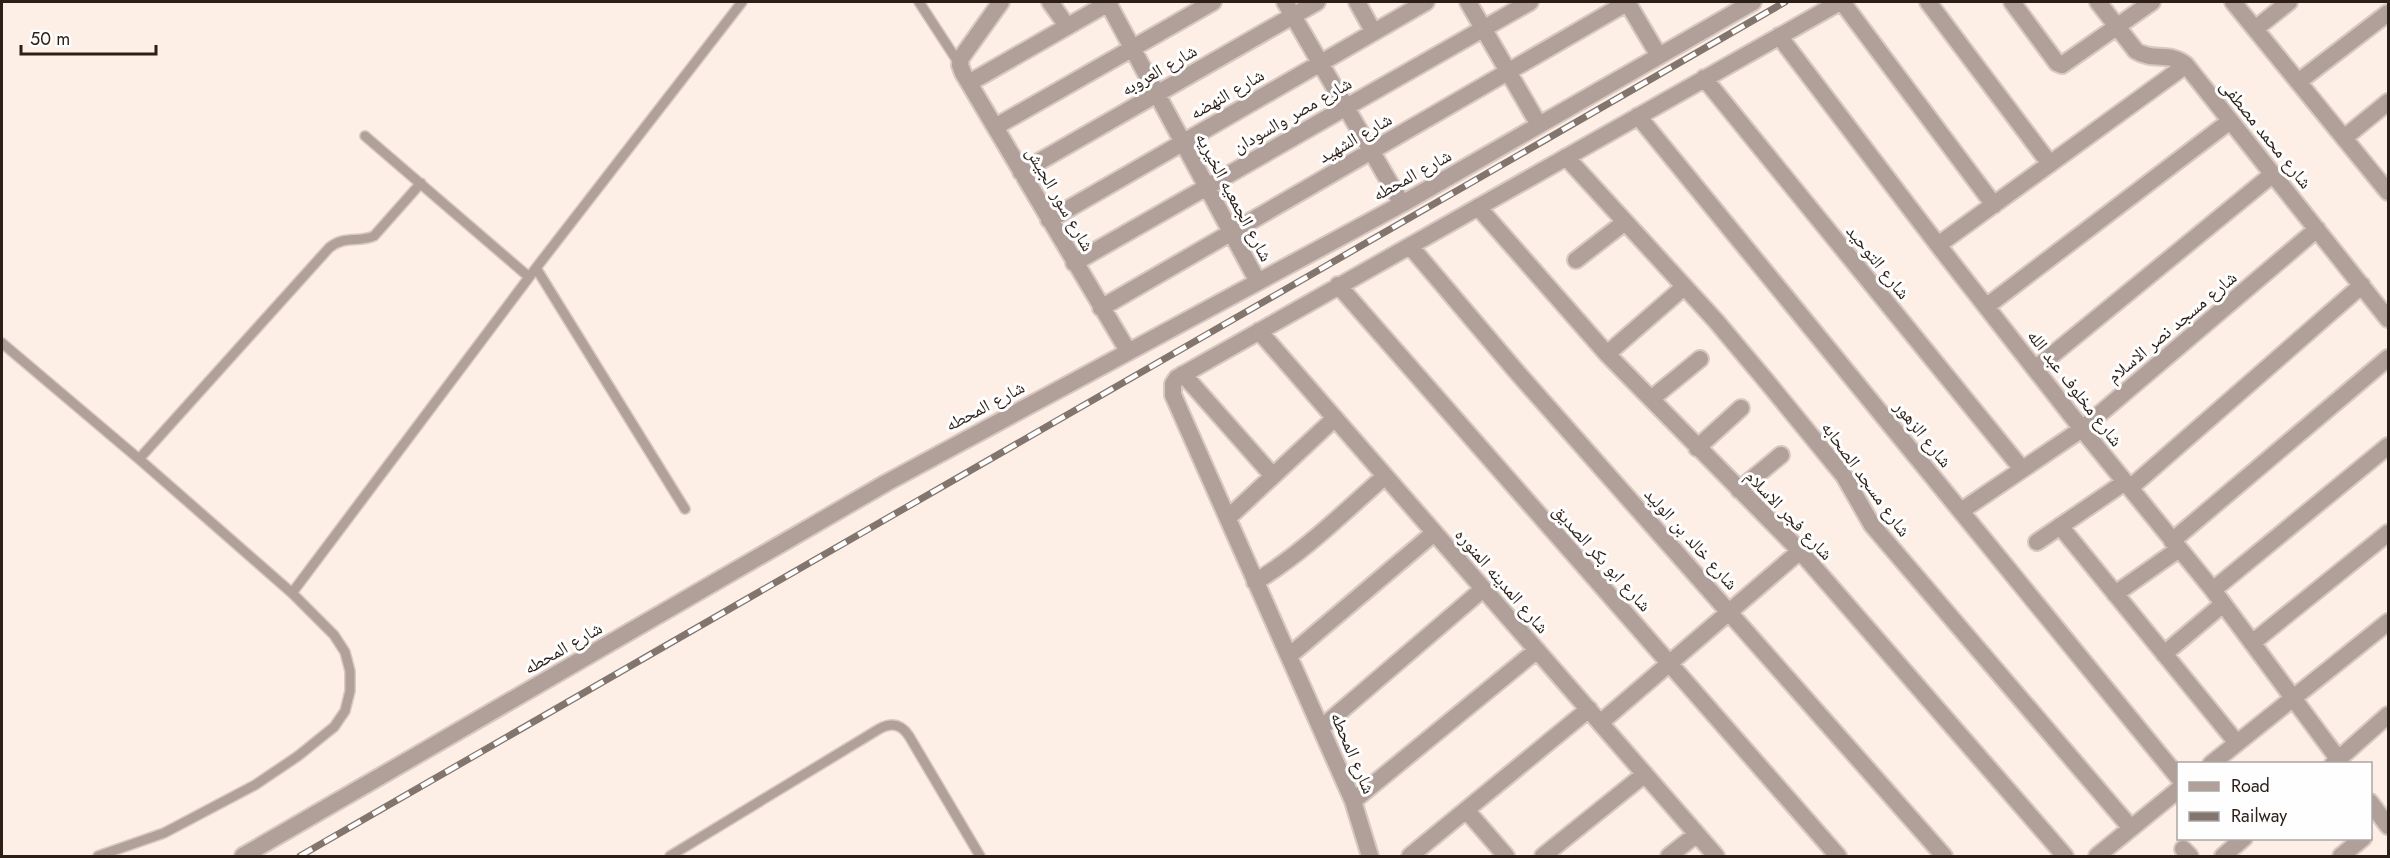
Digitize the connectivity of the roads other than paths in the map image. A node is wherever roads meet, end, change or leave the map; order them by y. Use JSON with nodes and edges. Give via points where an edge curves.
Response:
{"nodes":[{"id":1,"x":742,"y":2,"type":"edge"},
{"id":2,"x":918,"y":2,"type":"edge"},
{"id":3,"x":1001,"y":2,"type":"edge"},
{"id":4,"x":1050,"y":2,"type":"edge"},
{"id":5,"x":1109,"y":2,"type":"edge"},
{"id":6,"x":1213,"y":2,"type":"edge"},
{"id":7,"x":1317,"y":2,"type":"edge"},
{"id":8,"x":1356,"y":2,"type":"edge"},
{"id":9,"x":1426,"y":2,"type":"edge"},
{"id":10,"x":1468,"y":2,"type":"edge"},
{"id":11,"x":1530,"y":2,"type":"edge"},
{"id":12,"x":1628,"y":2,"type":"edge"},
{"id":13,"x":1753,"y":2,"type":"edge"},
{"id":14,"x":1841,"y":2,"type":"edge"},
{"id":15,"x":1928,"y":2,"type":"edge"},
{"id":16,"x":2012,"y":2,"type":"edge"},
{"id":17,"x":2098,"y":2,"type":"edge"},
{"id":18,"x":2152,"y":2,"type":"edge"},
{"id":19,"x":2233,"y":2,"type":"edge"},
{"id":20,"x":2289,"y":2,"type":"edge"},
{"id":21,"x":1289,"y":8,"type":"edge"},
{"id":22,"x":2388,"y":13,"type":"edge"},
{"id":23,"x":1067,"y":26,"type":"junction"},
{"id":24,"x":2118,"y":27,"type":"junction"},
{"id":25,"x":1483,"y":29,"type":"junction"},
{"id":26,"x":2255,"y":29,"type":"junction"},
{"id":27,"x":1373,"y":31,"type":"junction"},
{"id":28,"x":1779,"y":36,"type":"junction"},
{"id":29,"x":1132,"y":48,"type":"junction"},
{"id":30,"x":1659,"y":56,"type":"junction"},
{"id":31,"x":1320,"y":62,"type":"junction"},
{"id":32,"x":960,"y":65,"type":"junction"},
{"id":33,"x":2186,"y":65,"type":"junction"},
{"id":34,"x":1509,"y":72,"type":"junction"},
{"id":35,"x":1704,"y":78,"type":"junction"},
{"id":36,"x":2298,"y":82,"type":"junction"},
{"id":37,"x":969,"y":83,"type":"junction"},
{"id":38,"x":1157,"y":94,"type":"junction"},
{"id":39,"x":2388,"y":102,"type":"edge"},
{"id":40,"x":1346,"y":107,"type":"junction"},
{"id":41,"x":1638,"y":116,"type":"junction"},
{"id":42,"x":2230,"y":121,"type":"junction"},
{"id":43,"x":1539,"y":125,"type":"junction"},
{"id":44,"x":995,"y":127,"type":"junction"},
{"id":45,"x":365,"y":136,"type":"dead end"},
{"id":46,"x":2344,"y":138,"type":"junction"},
{"id":47,"x":1183,"y":142,"type":"junction"},
{"id":48,"x":1371,"y":151,"type":"junction"},
{"id":49,"x":1566,"y":157,"type":"junction"},
{"id":50,"x":2049,"y":164,"type":"junction"},
{"id":51,"x":1021,"y":172,"type":"junction"},
{"id":52,"x":2273,"y":174,"type":"junction"},
{"id":53,"x":421,"y":183,"type":"junction"},
{"id":54,"x":1207,"y":186,"type":"junction"},
{"id":55,"x":2388,"y":191,"type":"edge"},
{"id":56,"x":1402,"y":204,"type":"junction"},
{"id":57,"x":1994,"y":206,"type":"junction"},
{"id":58,"x":1478,"y":207,"type":"junction"},
{"id":59,"x":1049,"y":220,"type":"junction"},
{"id":60,"x":1625,"y":222,"type":"junction"},
{"id":61,"x":2317,"y":229,"type":"junction"},
{"id":62,"x":1232,"y":232,"type":"junction"},
{"id":63,"x":1938,"y":245,"type":"junction"},
{"id":64,"x":1410,"y":246,"type":"junction"},
{"id":65,"x":1576,"y":260,"type":"dead end"},
{"id":66,"x":1074,"y":263,"type":"junction"},
{"id":67,"x":536,"y":268,"type":"junction"},
{"id":68,"x":529,"y":277,"type":"junction"},
{"id":69,"x":1258,"y":282,"type":"junction"},
{"id":70,"x":1338,"y":285,"type":"junction"},
{"id":71,"x":2362,"y":285,"type":"junction"},
{"id":72,"x":1684,"y":287,"type":"junction"},
{"id":73,"x":1987,"y":306,"type":"junction"},
{"id":74,"x":1101,"y":308,"type":"junction"},
{"id":75,"x":2388,"y":319,"type":"edge"},
{"id":76,"x":1259,"y":331,"type":"junction"},
{"id":77,"x":2,"y":344,"type":"edge"},
{"id":78,"x":1128,"y":351,"type":"junction"},
{"id":79,"x":1607,"y":354,"type":"junction"},
{"id":80,"x":2388,"y":357,"type":"edge"},
{"id":81,"x":1700,"y":359,"type":"dead end"},
{"id":82,"x":2035,"y":369,"type":"junction"},
{"id":83,"x":1183,"y":375,"type":"junction"},
{"id":84,"x":1651,"y":399,"type":"junction"},
{"id":85,"x":1741,"y":408,"type":"dead end"},
{"id":86,"x":1335,"y":418,"type":"junction"},
{"id":87,"x":2082,"y":429,"type":"junction"},
{"id":88,"x":2388,"y":446,"type":"edge"},
{"id":89,"x":1697,"y":448,"type":"junction"},
{"id":90,"x":1781,"y":455,"type":"dead end"},
{"id":91,"x":139,"y":459,"type":"junction"},
{"id":92,"x":2022,"y":469,"type":"junction"},
{"id":93,"x":1273,"y":476,"type":"junction"},
{"id":94,"x":1384,"y":476,"type":"junction"},
{"id":95,"x":2127,"y":485,"type":"junction"},
{"id":96,"x":1739,"y":490,"type":"junction"},
{"id":97,"x":685,"y":509,"type":"dead end"},
{"id":98,"x":1961,"y":511,"type":"junction"},
{"id":99,"x":1228,"y":519,"type":"junction"},
{"id":100,"x":2060,"y":526,"type":"junction"},
{"id":101,"x":1434,"y":533,"type":"junction"},
{"id":102,"x":2388,"y":533,"type":"edge"},
{"id":103,"x":2037,"y":542,"type":"dead end"},
{"id":104,"x":2176,"y":545,"type":"junction"},
{"id":105,"x":1800,"y":551,"type":"junction"},
{"id":106,"x":1255,"y":582,"type":"junction"},
{"id":107,"x":1483,"y":589,"type":"junction"},
{"id":108,"x":2213,"y":590,"type":"junction"},
{"id":109,"x":292,"y":593,"type":"junction"},
{"id":110,"x":2115,"y":594,"type":"junction"},
{"id":111,"x":2223,"y":604,"type":"junction"},
{"id":112,"x":1730,"y":611,"type":"junction"},
{"id":113,"x":2388,"y":622,"type":"edge"},
{"id":114,"x":2252,"y":643,"type":"junction"},
{"id":115,"x":1537,"y":650,"type":"junction"},
{"id":116,"x":2164,"y":654,"type":"junction"},
{"id":117,"x":1289,"y":656,"type":"junction"},
{"id":118,"x":1670,"y":663,"type":"junction"},
{"id":119,"x":2292,"y":698,"type":"junction"},
{"id":120,"x":1589,"y":709,"type":"junction"},
{"id":121,"x":2388,"y":715,"type":"edge"},
{"id":122,"x":1600,"y":723,"type":"junction"},
{"id":123,"x":1321,"y":728,"type":"junction"},
{"id":124,"x":2237,"y":743,"type":"junction"},
{"id":125,"x":2213,"y":762,"type":"edge"},
{"id":126,"x":2338,"y":762,"type":"edge"},
{"id":127,"x":1645,"y":774,"type":"junction"},
{"id":128,"x":2177,"y":776,"type":"edge"},
{"id":129,"x":2177,"y":791,"type":"edge"},
{"id":130,"x":1353,"y":801,"type":"junction"},
{"id":131,"x":2372,"y":804,"type":"edge"},
{"id":132,"x":1467,"y":811,"type":"junction"},
{"id":133,"x":2387,"y":823,"type":"edge"},
{"id":134,"x":2132,"y":828,"type":"junction"},
{"id":135,"x":2372,"y":832,"type":"edge"},
{"id":136,"x":1697,"y":834,"type":"junction"},
{"id":137,"x":2242,"y":840,"type":"edge"},
{"id":138,"x":2361,"y":840,"type":"edge"},
{"id":139,"x":98,"y":856,"type":"edge"},
{"id":140,"x":243,"y":856,"type":"edge"},
{"id":141,"x":670,"y":856,"type":"edge"},
{"id":142,"x":980,"y":856,"type":"edge"},
{"id":143,"x":1370,"y":856,"type":"edge"},
{"id":144,"x":1410,"y":856,"type":"edge"},
{"id":145,"x":1506,"y":856,"type":"edge"},
{"id":146,"x":1543,"y":856,"type":"edge"},
{"id":147,"x":1669,"y":856,"type":"edge"},
{"id":148,"x":1716,"y":856,"type":"edge"},
{"id":149,"x":1838,"y":856,"type":"edge"},
{"id":150,"x":1944,"y":856,"type":"edge"},
{"id":151,"x":2065,"y":856,"type":"edge"},
{"id":152,"x":2097,"y":856,"type":"edge"},
{"id":153,"x":2223,"y":856,"type":"edge"},
{"id":154,"x":2342,"y":856,"type":"edge"}],
"edges":[{"from":1,"to":67,"type":"lane"},
{"from":2,"to":32,"type":"lane"},
{"from":3,"to":32,"type":"street"},
{"from":4,"to":23,"type":"street"},
{"from":5,"to":23,"type":"street"},
{"from":5,"to":29,"type":"street","name":"شارع الجمعيه الخيريه"},
{"from":6,"to":29,"type":"street"},
{"from":7,"to":21,"type":"street","name":"شارع العروبه"},
{"from":8,"to":27,"type":"street"},
{"from":9,"to":27,"type":"street","name":"شارع النهضه"},
{"from":10,"to":25,"type":"street"},
{"from":11,"to":25,"type":"street","name":"شارع مصر والسودان"},
{"from":12,"to":30,"type":"street"},
{"from":12,"to":34,"type":"street","name":"شارع الشهيد"},
{"from":13,"to":30,"type":"street","name":"شارع المحطه"},
{"from":14,"to":28,"type":"street"},
{"from":14,"to":57,"type":"street"},
{"from":15,"to":50,"type":"street"},
{"from":16,"to":24,"type":"street","via":[[2062,65]]},
{"from":17,"to":24,"type":"street"},
{"from":18,"to":24,"type":"street"},
{"from":19,"to":26,"type":"street"},
{"from":20,"to":26,"type":"street"},
{"from":21,"to":31,"type":"street"},
{"from":21,"to":38,"type":"street","name":"شارع العروبه"},
{"from":22,"to":36,"type":"street"},
{"from":23,"to":37,"type":"street"},
{"from":24,"to":33,"type":"street","via":[[2144,56],[2172,57]]},
{"from":25,"to":34,"type":"street"},
{"from":25,"to":40,"type":"street","name":"شارع مصر والسودان"},
{"from":26,"to":36,"type":"street"},
{"from":27,"to":31,"type":"street","name":"شارع النهضه"},
{"from":28,"to":35,"type":"street"},
{"from":28,"to":63,"type":"street","name":"شارع مخلوف عبد الله"},
{"from":29,"to":38,"type":"street","name":"شارع الجمعيه الخيريه"},
{"from":29,"to":44,"type":"street"},
{"from":30,"to":43,"type":"street","name":"شارع المحطه"},
{"from":31,"to":40,"type":"street"},
{"from":31,"to":47,"type":"street","name":"شارع النهضه"},
{"from":32,"to":37,"type":"street","name":"شارع سور الجيش"},
{"from":33,"to":42,"type":"street","name":"شارع محمد مصطفى"},
{"from":33,"to":50,"type":"street"},
{"from":34,"to":43,"type":"street"},
{"from":34,"to":48,"type":"street","name":"شارع الشهيد"},
{"from":35,"to":41,"type":"street"},
{"from":35,"to":92,"type":"street","name":"شارع التوحيد"},
{"from":36,"to":46,"type":"street"},
{"from":37,"to":44,"type":"street","name":"شارع سور الجيش"},
{"from":38,"to":47,"type":"street","name":"شارع الجمعيه الخيريه"},
{"from":38,"to":51,"type":"street","name":"شارع العروبه"},
{"from":39,"to":46,"type":"street"},
{"from":40,"to":48,"type":"street"},
{"from":40,"to":54,"type":"street","name":"شارع مصر والسودان"},
{"from":41,"to":49,"type":"street"},
{"from":41,"to":98,"type":"street","name":"شارع الزهور"},
{"from":42,"to":52,"type":"street","name":"شارع محمد مصطفى"},
{"from":42,"to":73,"type":"street"},
{"from":43,"to":56,"type":"street","name":"شارع المحطه"},
{"from":44,"to":51,"type":"street","name":"شارع سور الجيش"},
{"from":45,"to":53,"type":"lane"},
{"from":46,"to":55,"type":"street"},
{"from":47,"to":54,"type":"street","name":"شارع الجمعيه الخيريه"},
{"from":47,"to":59,"type":"street","name":"شارع النهضه"},
{"from":48,"to":56,"type":"street"},
{"from":48,"to":62,"type":"street","name":"شارع الشهيد"},
{"from":49,"to":58,"type":"street"},
{"from":49,"to":60,"type":"street","name":"شارع مسجد الصحابه"},
{"from":50,"to":57,"type":"street"},
{"from":51,"to":59,"type":"street","name":"شارع سور الجيش"},
{"from":52,"to":61,"type":"street","name":"شارع محمد مصطفى"},
{"from":52,"to":82,"type":"street"},
{"from":53,"to":68,"type":"lane"},
{"from":53,"to":91,"type":"lane","via":[[374,236],[366,240],[342,239],[329,248]]},
{"from":54,"to":62,"type":"street","name":"شارع الجمعيه الخيريه"},
{"from":54,"to":66,"type":"street","name":"شارع مصر والسودان"},
{"from":56,"to":69,"type":"street","name":"شارع المحطه"},
{"from":57,"to":63,"type":"street"},
{"from":58,"to":64,"type":"street"},
{"from":58,"to":79,"type":"street","name":"شارع فجر الاسلام"},
{"from":59,"to":66,"type":"street","name":"شارع سور الجيش"},
{"from":60,"to":65,"type":"street"},
{"from":60,"to":72,"type":"street","name":"شارع مسجد الصحابه"},
{"from":61,"to":71,"type":"street","name":"شارع محمد مصطفى"},
{"from":61,"to":87,"type":"street","name":"شارع مسجد نصر الاسلام"},
{"from":62,"to":69,"type":"street","name":"شارع الجمعيه الخيريه"},
{"from":62,"to":74,"type":"street","name":"شارع الشهيد"},
{"from":63,"to":73,"type":"street","name":"شارع مخلوف عبد الله"},
{"from":64,"to":70,"type":"street"},
{"from":64,"to":112,"type":"street","name":"شارع خالد بن الوليد"},
{"from":66,"to":74,"type":"street","name":"شارع سور الجيش"},
{"from":67,"to":68,"type":"lane"},
{"from":67,"to":97,"type":"lane"},
{"from":68,"to":109,"type":"lane"},
{"from":69,"to":78,"type":"street","name":"شارع المحطه"},
{"from":70,"to":76,"type":"street"},
{"from":70,"to":118,"type":"street","name":"شارع ابو بكر الصديق"},
{"from":71,"to":75,"type":"street","name":"شارع محمد مصطفى"},
{"from":71,"to":95,"type":"street"},
{"from":72,"to":79,"type":"street"},
{"from":72,"to":134,"type":"street","name":"شارع مسجد الصحابه","via":[[1844,476],[1872,525]]},
{"from":73,"to":82,"type":"street","name":"شارع مخلوف عبد الله"},
{"from":74,"to":78,"type":"street","name":"شارع سور الجيش"},
{"from":76,"to":83,"type":"street"},
{"from":76,"to":86,"type":"street","name":"شارع المدينه المنوره"},
{"from":77,"to":91,"type":"lane"},
{"from":78,"to":140,"type":"street","name":"شارع المحطه","via":[[886,483]]},
{"from":79,"to":84,"type":"street","name":"شارع فجر الاسلام"},
{"from":80,"to":104,"type":"street"},
{"from":81,"to":84,"type":"street"},
{"from":82,"to":87,"type":"street","name":"شارع مخلوف عبد الله"},
{"from":83,"to":93,"type":"street"},
{"from":83,"to":99,"type":"street","name":"شارع المحطه","via":[[1171,389]]},
{"from":84,"to":89,"type":"street","name":"شارع فجر الاسلام"},
{"from":85,"to":89,"type":"street"},
{"from":86,"to":93,"type":"street"},
{"from":86,"to":94,"type":"street","name":"شارع المدينه المنوره"},
{"from":87,"to":92,"type":"street","name":"شارع مسجد نصر الاسلام"},
{"from":87,"to":95,"type":"street","name":"شارع مخلوف عبد الله"},
{"from":88,"to":108,"type":"street"},
{"from":89,"to":96,"type":"street","name":"شارع فجر الاسلام"},
{"from":90,"to":96,"type":"street"},
{"from":91,"to":109,"type":"lane"},
{"from":92,"to":98,"type":"street","name":"شارع مسجد نصر الاسلام"},
{"from":93,"to":99,"type":"street"},
{"from":94,"to":101,"type":"street","name":"شارع المدينه المنوره"},
{"from":94,"to":106,"type":"street","via":[[1307,546]]},
{"from":95,"to":100,"type":"street"},
{"from":95,"to":104,"type":"street","name":"شارع مخلوف عبد الله"},
{"from":96,"to":105,"type":"street","name":"شارع فجر الاسلام"},
{"from":98,"to":128,"type":"street","name":"شارع الزهور"},
{"from":99,"to":106,"type":"street","name":"شارع المحطه"},
{"from":100,"to":103,"type":"street"},
{"from":100,"to":110,"type":"street"},
{"from":101,"to":107,"type":"street","name":"شارع المدينه المنوره"},
{"from":101,"to":117,"type":"street"},
{"from":102,"to":114,"type":"street"},
{"from":104,"to":108,"type":"street","name":"شارع مخلوف عبد الله"},
{"from":104,"to":110,"type":"street"},
{"from":105,"to":112,"type":"street"},
{"from":105,"to":151,"type":"street","name":"شارع فجر الاسلام"},
{"from":106,"to":117,"type":"street","name":"شارع المحطه"},
{"from":107,"to":115,"type":"street","name":"شارع المدينه المنوره"},
{"from":107,"to":123,"type":"street"},
{"from":108,"to":111,"type":"street","name":"شارع مخلوف عبد الله"},
{"from":109,"to":139,"type":"lane","via":[[334,635],[345,652],[350,691],[345,711],[334,727],[255,785],[164,833]]},
{"from":110,"to":116,"type":"street"},
{"from":111,"to":114,"type":"street","name":"شارع مخلوف عبد الله"},
{"from":111,"to":116,"type":"street"},
{"from":112,"to":118,"type":"street"},
{"from":112,"to":150,"type":"street","name":"شارع خالد بن الوليد"},
{"from":113,"to":119,"type":"street"},
{"from":114,"to":119,"type":"street","name":"شارع مخلوف عبد الله"},
{"from":115,"to":120,"type":"street","name":"شارع المدينه المنوره"},
{"from":115,"to":130,"type":"street"},
{"from":116,"to":124,"type":"street"},
{"from":117,"to":123,"type":"street","name":"شارع المحطه"},
{"from":118,"to":122,"type":"street"},
{"from":118,"to":149,"type":"street","name":"شارع ابو بكر الصديق"},
{"from":119,"to":124,"type":"street"},
{"from":119,"to":126,"type":"street","name":"شارع مخلوف عبد الله"},
{"from":120,"to":122,"type":"street","name":"شارع المدينه المنوره"},
{"from":120,"to":132,"type":"street"},
{"from":121,"to":126,"type":"street"},
{"from":122,"to":127,"type":"street","name":"شارع المدينه المنوره"},
{"from":123,"to":130,"type":"street","name":"شارع المحطه"},
{"from":124,"to":125,"type":"street"},
{"from":127,"to":136,"type":"street","name":"شارع المدينه المنوره"},
{"from":127,"to":146,"type":"street"},
{"from":129,"to":134,"type":"street"},
{"from":130,"to":143,"type":"street","name":"شارع المحطه"},
{"from":131,"to":133,"type":"street"},
{"from":132,"to":144,"type":"street"},
{"from":132,"to":145,"type":"street"},
{"from":133,"to":135,"type":"street"},
{"from":134,"to":152,"type":"street"},
{"from":136,"to":147,"type":"street"},
{"from":136,"to":148,"type":"street","name":"شارع المدينه المنوره"},
{"from":137,"to":153,"type":"street"},
{"from":138,"to":154,"type":"street"},
{"from":141,"to":142,"type":"lane","via":[[879,729],[896,725],[909,736]]}]}
